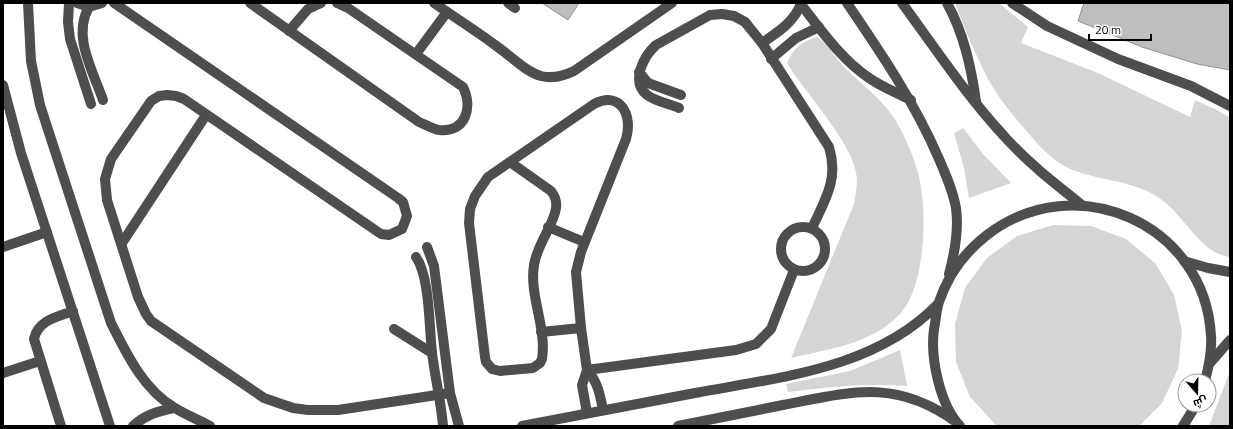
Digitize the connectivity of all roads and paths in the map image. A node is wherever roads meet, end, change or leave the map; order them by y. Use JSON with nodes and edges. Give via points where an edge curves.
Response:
{"nodes":[{"id":1,"x":28,"y":3,"type":"edge"},
{"id":2,"x":69,"y":3,"type":"edge"},
{"id":3,"x":77,"y":3,"type":"edge"},
{"id":4,"x":102,"y":3,"type":"edge"},
{"id":5,"x":114,"y":3,"type":"edge"},
{"id":6,"x":250,"y":3,"type":"edge"},
{"id":7,"x":321,"y":3,"type":"edge"},
{"id":8,"x":337,"y":3,"type":"edge"},
{"id":9,"x":434,"y":3,"type":"edge"},
{"id":10,"x":672,"y":3,"type":"edge"},
{"id":11,"x":847,"y":3,"type":"edge"},
{"id":12,"x":902,"y":3,"type":"edge"},
{"id":13,"x":947,"y":3,"type":"edge"},
{"id":14,"x":1012,"y":3,"type":"edge"},
{"id":15,"x":800,"y":4,"type":"edge"},
{"id":16,"x":90,"y":7,"type":"junction"},
{"id":17,"x":447,"y":12,"type":"junction"},
{"id":18,"x":819,"y":27,"type":"junction"},
{"id":19,"x":289,"y":31,"type":"junction"},
{"id":20,"x":762,"y":43,"type":"junction"},
{"id":21,"x":416,"y":54,"type":"junction"},
{"id":22,"x":771,"y":59,"type":"junction"},
{"id":23,"x":640,"y":72,"type":"junction"},
{"id":24,"x":3,"y":85,"type":"edge"},
{"id":25,"x":681,"y":95,"type":"dead end"},
{"id":26,"x":103,"y":100,"type":"dead end"},
{"id":27,"x":911,"y":100,"type":"junction"},
{"id":28,"x":976,"y":103,"type":"junction"},
{"id":29,"x":91,"y":104,"type":"dead end"},
{"id":30,"x":1230,"y":106,"type":"edge"},
{"id":31,"x":679,"y":108,"type":"dead end"},
{"id":32,"x":206,"y":115,"type":"junction"},
{"id":33,"x":510,"y":162,"type":"junction"},
{"id":34,"x":1082,"y":204,"type":"junction"},
{"id":35,"x":548,"y":227,"type":"junction"},
{"id":36,"x":812,"y":228,"type":"junction"},
{"id":37,"x":47,"y":232,"type":"junction"},
{"id":38,"x":584,"y":242,"type":"junction"},
{"id":39,"x":122,"y":243,"type":"junction"},
{"id":40,"x":3,"y":247,"type":"edge"},
{"id":41,"x":427,"y":247,"type":"dead end"},
{"id":42,"x":416,"y":257,"type":"dead end"},
{"id":43,"x":1184,"y":261,"type":"junction"},
{"id":44,"x":794,"y":270,"type":"junction"},
{"id":45,"x":1230,"y":272,"type":"edge"},
{"id":46,"x":947,"y":281,"type":"junction"},
{"id":47,"x":938,"y":304,"type":"junction"},
{"id":48,"x":73,"y":311,"type":"junction"},
{"id":49,"x":581,"y":328,"type":"junction"},
{"id":50,"x":394,"y":329,"type":"dead end"},
{"id":51,"x":541,"y":332,"type":"junction"},
{"id":52,"x":1230,"y":340,"type":"edge"},
{"id":53,"x":432,"y":353,"type":"junction"},
{"id":54,"x":40,"y":361,"type":"junction"},
{"id":55,"x":1210,"y":363,"type":"junction"},
{"id":56,"x":587,"y":370,"type":"junction"},
{"id":57,"x":3,"y":373,"type":"edge"},
{"id":58,"x":1207,"y":373,"type":"edge"},
{"id":59,"x":450,"y":393,"type":"junction"},
{"id":60,"x":438,"y":394,"type":"junction"},
{"id":61,"x":174,"y":408,"type":"junction"},
{"id":62,"x":603,"y":410,"type":"junction"},
{"id":63,"x":587,"y":413,"type":"junction"},
{"id":64,"x":1191,"y":413,"type":"edge"},
{"id":65,"x":698,"y":424,"type":"edge"},
{"id":66,"x":958,"y":424,"type":"edge"},
{"id":67,"x":61,"y":426,"type":"edge"},
{"id":68,"x":110,"y":426,"type":"edge"},
{"id":69,"x":133,"y":426,"type":"edge"},
{"id":70,"x":210,"y":426,"type":"edge"},
{"id":71,"x":443,"y":426,"type":"edge"},
{"id":72,"x":459,"y":426,"type":"edge"},
{"id":73,"x":522,"y":426,"type":"edge"},
{"id":74,"x":678,"y":426,"type":"edge"},
{"id":75,"x":1183,"y":426,"type":"edge"}],
"edges":[{"from":1,"to":61,"type":"street","via":[[31,61],[40,105],[111,323],[142,377],[154,392]]},
{"from":2,"to":29,"type":"street","via":[[70,40]]},
{"from":3,"to":16,"type":"street"},
{"from":4,"to":16,"type":"street"},
{"from":5,"to":32,"type":"street","via":[[398,198],[406,209],[406,223],[402,229],[389,235],[375,230]]},
{"from":6,"to":19,"type":"street"},
{"from":7,"to":19,"type":"street","via":[[308,9]]},
{"from":8,"to":21,"type":"street"},
{"from":9,"to":17,"type":"street"},
{"from":10,"to":17,"type":"street","via":[[574,71],[552,78],[531,72]]},
{"from":11,"to":27,"type":"street"},
{"from":12,"to":28,"type":"street"},
{"from":13,"to":28,"type":"street","via":[[967,52]]},
{"from":14,"to":30,"type":"street","via":[[1047,26],[1118,59],[1191,86]]},
{"from":15,"to":18,"type":"street"},
{"from":15,"to":20,"type":"street","via":[[793,19]]},
{"from":16,"to":26,"type":"street","via":[[83,21],[81,36]]},
{"from":17,"to":21,"type":"street"},
{"from":18,"to":22,"type":"street","via":[[796,38]]},
{"from":18,"to":27,"type":"street","via":[[858,69],[883,87]]},
{"from":19,"to":21,"type":"street","via":[[430,128],[450,129],[466,116],[468,96],[463,87]]},
{"from":20,"to":22,"type":"street"},
{"from":20,"to":23,"type":"street","via":[[745,22],[734,16],[710,15],[656,45],[648,52]]},
{"from":22,"to":36,"type":"street","via":[[824,138],[832,158],[830,189]]},
{"from":23,"to":25,"type":"street","via":[[648,83]]},
{"from":23,"to":31,"type":"street","via":[[640,85],[647,95]]},
{"from":24,"to":37,"type":"street","via":[[19,146]]},
{"from":27,"to":46,"type":"street","via":[[949,184],[956,208],[957,233]]},
{"from":28,"to":34,"type":"street","via":[[1029,161]]},
{"from":32,"to":39,"type":"street"},
{"from":32,"to":39,"type":"street","via":[[176,96],[159,96],[145,107],[107,169],[105,190]]},
{"from":33,"to":35,"type":"street","via":[[547,187],[555,196],[557,207]]},
{"from":33,"to":38,"type":"street","via":[[601,101],[615,101],[623,108],[629,123],[626,139]]},
{"from":33,"to":51,"type":"street","via":[[482,184],[470,209],[469,223],[486,362],[496,371],[537,366],[542,354]]},
{"from":34,"to":43,"type":"street","via":[[1111,210],[1139,221],[1164,239]]},
{"from":34,"to":46,"type":"street","via":[[1041,208],[1003,223],[971,248]]},
{"from":35,"to":38,"type":"street"},
{"from":35,"to":51,"type":"street","via":[[536,254],[532,273]]},
{"from":36,"to":44,"type":"street","via":[[824,241],[824,258],[811,270]]},
{"from":36,"to":44,"type":"street","via":[[794,228],[787,232],[782,240],[782,258]]},
{"from":37,"to":40,"type":"street"},
{"from":37,"to":48,"type":"street"},
{"from":38,"to":49,"type":"street","via":[[576,272]]},
{"from":39,"to":60,"type":"street","via":[[141,306],[151,321],[264,398],[293,408],[323,411]]},
{"from":41,"to":59,"type":"street","via":[[436,275]]},
{"from":42,"to":53,"type":"street","via":[[424,277]]},
{"from":43,"to":45,"type":"street"},
{"from":43,"to":55,"type":"street","via":[[1198,284],[1207,310],[1211,336]]},
{"from":44,"to":56,"type":"street","via":[[773,324],[756,344],[736,350]]},
{"from":46,"to":47,"type":"street"},
{"from":47,"to":62,"type":"street","via":[[909,330],[856,357],[782,377]]},
{"from":47,"to":66,"type":"street","via":[[932,344],[939,386]]},
{"from":48,"to":54,"type":"street","via":[[46,321],[40,326],[34,339]]},
{"from":48,"to":68,"type":"street"},
{"from":49,"to":51,"type":"street"},
{"from":49,"to":56,"type":"street"},
{"from":50,"to":53,"type":"street"},
{"from":52,"to":55,"type":"street"},
{"from":53,"to":60,"type":"street"},
{"from":54,"to":57,"type":"street"},
{"from":54,"to":67,"type":"street"},
{"from":55,"to":58,"type":"street"},
{"from":56,"to":62,"type":"street","via":[[598,386]]},
{"from":56,"to":63,"type":"street","via":[[582,385]]},
{"from":59,"to":60,"type":"street"},
{"from":59,"to":72,"type":"street"},
{"from":60,"to":71,"type":"street"},
{"from":61,"to":69,"type":"street","via":[[141,418]]},
{"from":61,"to":70,"type":"street"},
{"from":62,"to":63,"type":"street"},
{"from":63,"to":73,"type":"street"},
{"from":64,"to":75,"type":"street"},
{"from":65,"to":66,"type":"street","via":[[836,395],[879,391],[920,401],[940,410]]},
{"from":65,"to":74,"type":"street"}]}
